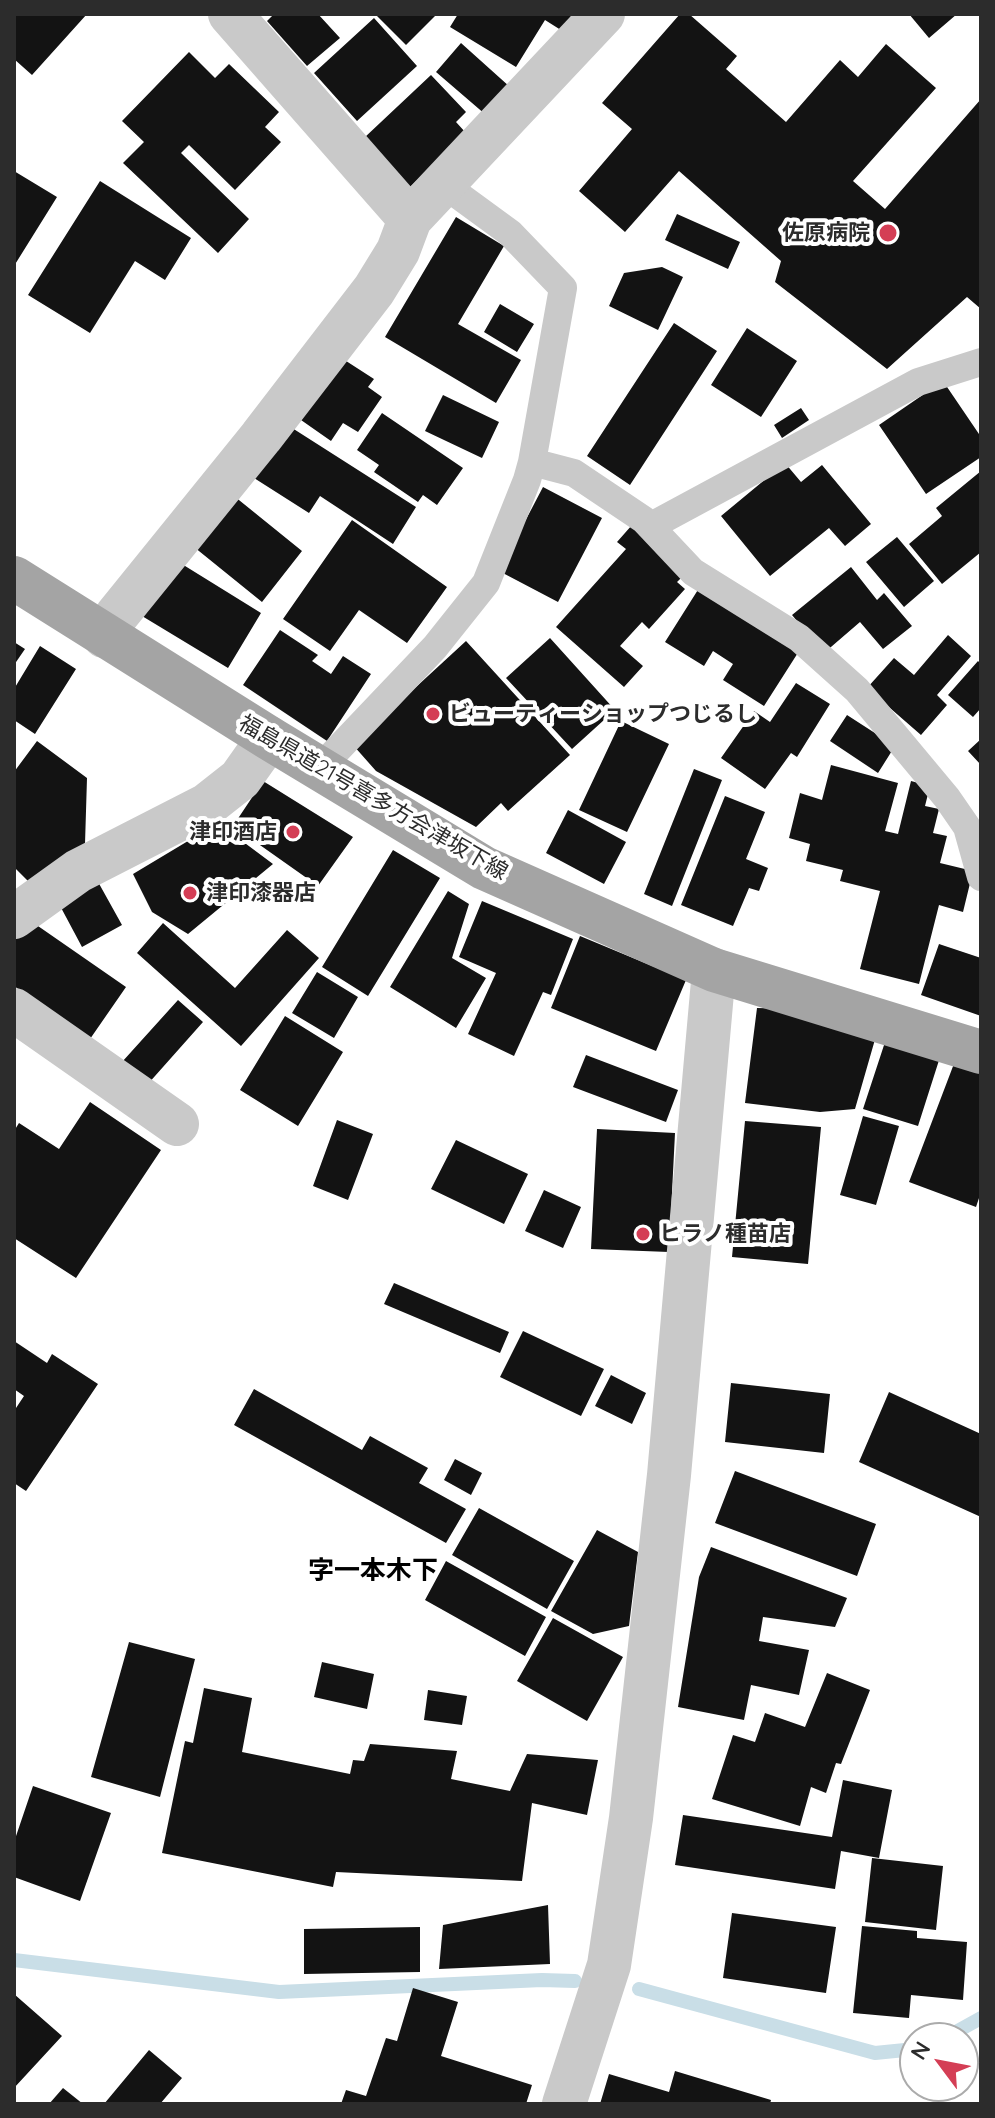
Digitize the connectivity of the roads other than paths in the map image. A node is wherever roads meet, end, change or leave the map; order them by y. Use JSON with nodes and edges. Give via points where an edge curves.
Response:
{"nodes":[{"id":1,"x":230,"y":14,"type":"edge"},
{"id":2,"x":603,"y":14,"type":"edge"},
{"id":3,"x":443,"y":184,"type":"junction"},
{"id":4,"x":410,"y":219,"type":"junction"},
{"id":5,"x":981,"y":362,"type":"edge"},
{"id":6,"x":532,"y":462,"type":"junction"},
{"id":7,"x":651,"y":526,"type":"junction"},
{"id":8,"x":14,"y":578,"type":"edge"},
{"id":9,"x":104,"y":636,"type":"junction"},
{"id":10,"x":269,"y":738,"type":"junction"},
{"id":11,"x":319,"y":769,"type":"junction"},
{"id":12,"x":981,"y":877,"type":"edge"},
{"id":13,"x":14,"y":917,"type":"edge"},
{"id":14,"x":714,"y":970,"type":"junction"},
{"id":15,"x":14,"y":1010,"type":"edge"},
{"id":16,"x":981,"y":1052,"type":"edge"},
{"id":17,"x":177,"y":1124,"type":"dead end"},
{"id":18,"x":564,"y":2104,"type":"edge"}],
"edges":[{"from":1,"to":4,"type":"street"},
{"from":2,"to":3,"type":"street"},
{"from":3,"to":4,"type":"street"},
{"from":3,"to":6,"type":"lane","via":[[510,233],[563,288]]},
{"from":4,"to":9,"type":"street","via":[[374,290]]},
{"from":5,"to":7,"type":"lane","via":[[918,382]]},
{"from":6,"to":7,"type":"lane","via":[[574,473]]},
{"from":6,"to":11,"type":"lane","via":[[486,583],[435,647]]},
{"from":7,"to":12,"type":"lane","via":[[693,572],[799,638],[857,690],[967,827]]},
{"from":8,"to":9,"type":"main road","name":"福島県道21号喜多方会津坂下線"},
{"from":9,"to":10,"type":"main road","name":"福島県道21号喜多方会津坂下線"},
{"from":10,"to":11,"type":"main road","name":"福島県道21号喜多方会津坂下線"},
{"from":10,"to":13,"type":"street","via":[[240,779],[207,805],[78,871]]},
{"from":11,"to":14,"type":"main road","name":"福島県道21号喜多方会津坂下線","via":[[484,868]]},
{"from":14,"to":16,"type":"main road","name":"福島県道21号喜多方会津坂下線"},
{"from":14,"to":18,"type":"street","via":[[669,1475],[631,1818],[609,1965]]},
{"from":15,"to":17,"type":"street"}]}
